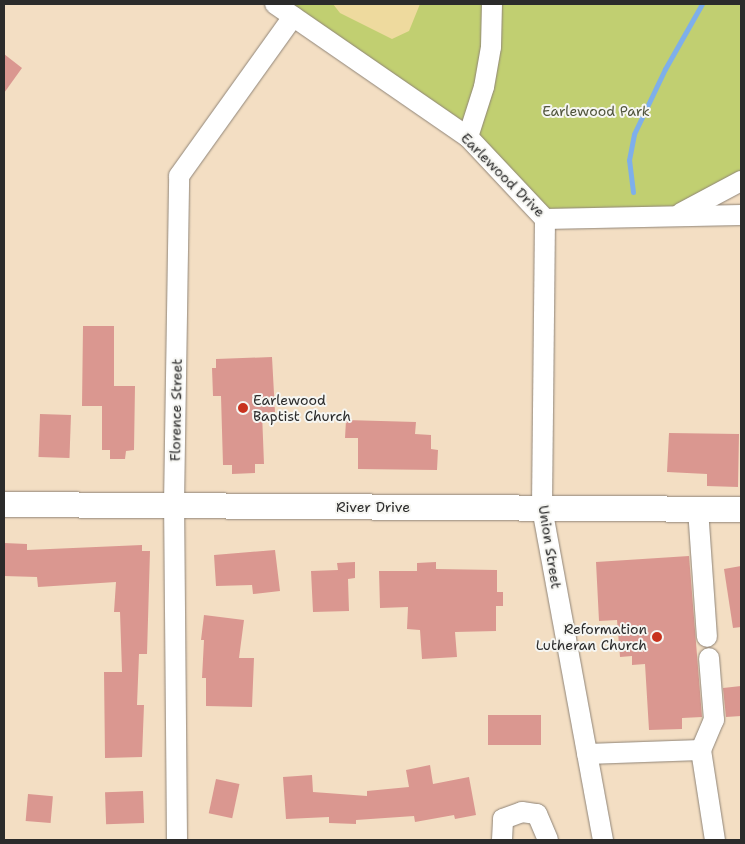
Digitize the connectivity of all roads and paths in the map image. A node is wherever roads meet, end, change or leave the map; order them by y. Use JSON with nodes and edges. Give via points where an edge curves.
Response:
{"nodes":[{"id":1,"x":274,"y":4,"type":"edge"},
{"id":2,"x":492,"y":4,"type":"edge"},
{"id":3,"x":293,"y":17,"type":"junction"},
{"id":4,"x":468,"y":137,"type":"junction"},
{"id":5,"x":741,"y":181,"type":"edge"},
{"id":6,"x":679,"y":215,"type":"junction"},
{"id":7,"x":741,"y":215,"type":"edge"},
{"id":8,"x":546,"y":219,"type":"junction"},
{"id":9,"x":4,"y":504,"type":"edge"},
{"id":10,"x":174,"y":505,"type":"junction"},
{"id":11,"x":542,"y":508,"type":"junction"},
{"id":12,"x":698,"y":509,"type":"junction"},
{"id":13,"x":741,"y":509,"type":"edge"},
{"id":14,"x":707,"y":637,"type":"dead end"},
{"id":15,"x":709,"y":658,"type":"dead end"},
{"id":16,"x":702,"y":750,"type":"junction"},
{"id":17,"x":587,"y":754,"type":"junction"},
{"id":18,"x":177,"y":840,"type":"edge"},
{"id":19,"x":502,"y":840,"type":"edge"},
{"id":20,"x":548,"y":840,"type":"edge"},
{"id":21,"x":603,"y":840,"type":"edge"},
{"id":22,"x":715,"y":840,"type":"edge"}],
"edges":[{"from":1,"to":3,"type":"street","name":"Earlewood Drive"},
{"from":2,"to":4,"type":"street","via":[[484,87]]},
{"from":3,"to":4,"type":"street","name":"Earlewood Drive"},
{"from":3,"to":10,"type":"street","name":"Florence Street","via":[[179,176]]},
{"from":4,"to":8,"type":"street","name":"Earlewood Drive"},
{"from":5,"to":6,"type":"street"},
{"from":6,"to":7,"type":"street","name":"Earlewood Drive"},
{"from":6,"to":8,"type":"street","name":"Earlewood Drive"},
{"from":8,"to":11,"type":"street","name":"Union Street"},
{"from":9,"to":10,"type":"main road","name":"River Drive"},
{"from":10,"to":11,"type":"main road","name":"River Drive"},
{"from":10,"to":18,"type":"street","name":"Florence Street"},
{"from":11,"to":12,"type":"main road","name":"River Drive"},
{"from":11,"to":17,"type":"street","name":"Union Street"},
{"from":12,"to":13,"type":"main road","name":"River Drive"},
{"from":12,"to":14,"type":"street"},
{"from":15,"to":16,"type":"street","via":[[714,720]]},
{"from":16,"to":17,"type":"street"},
{"from":16,"to":22,"type":"street"},
{"from":17,"to":21,"type":"street","name":"Union Street"},
{"from":19,"to":20,"type":"street","via":[[503,818],[522,812],[537,814]]}]}
